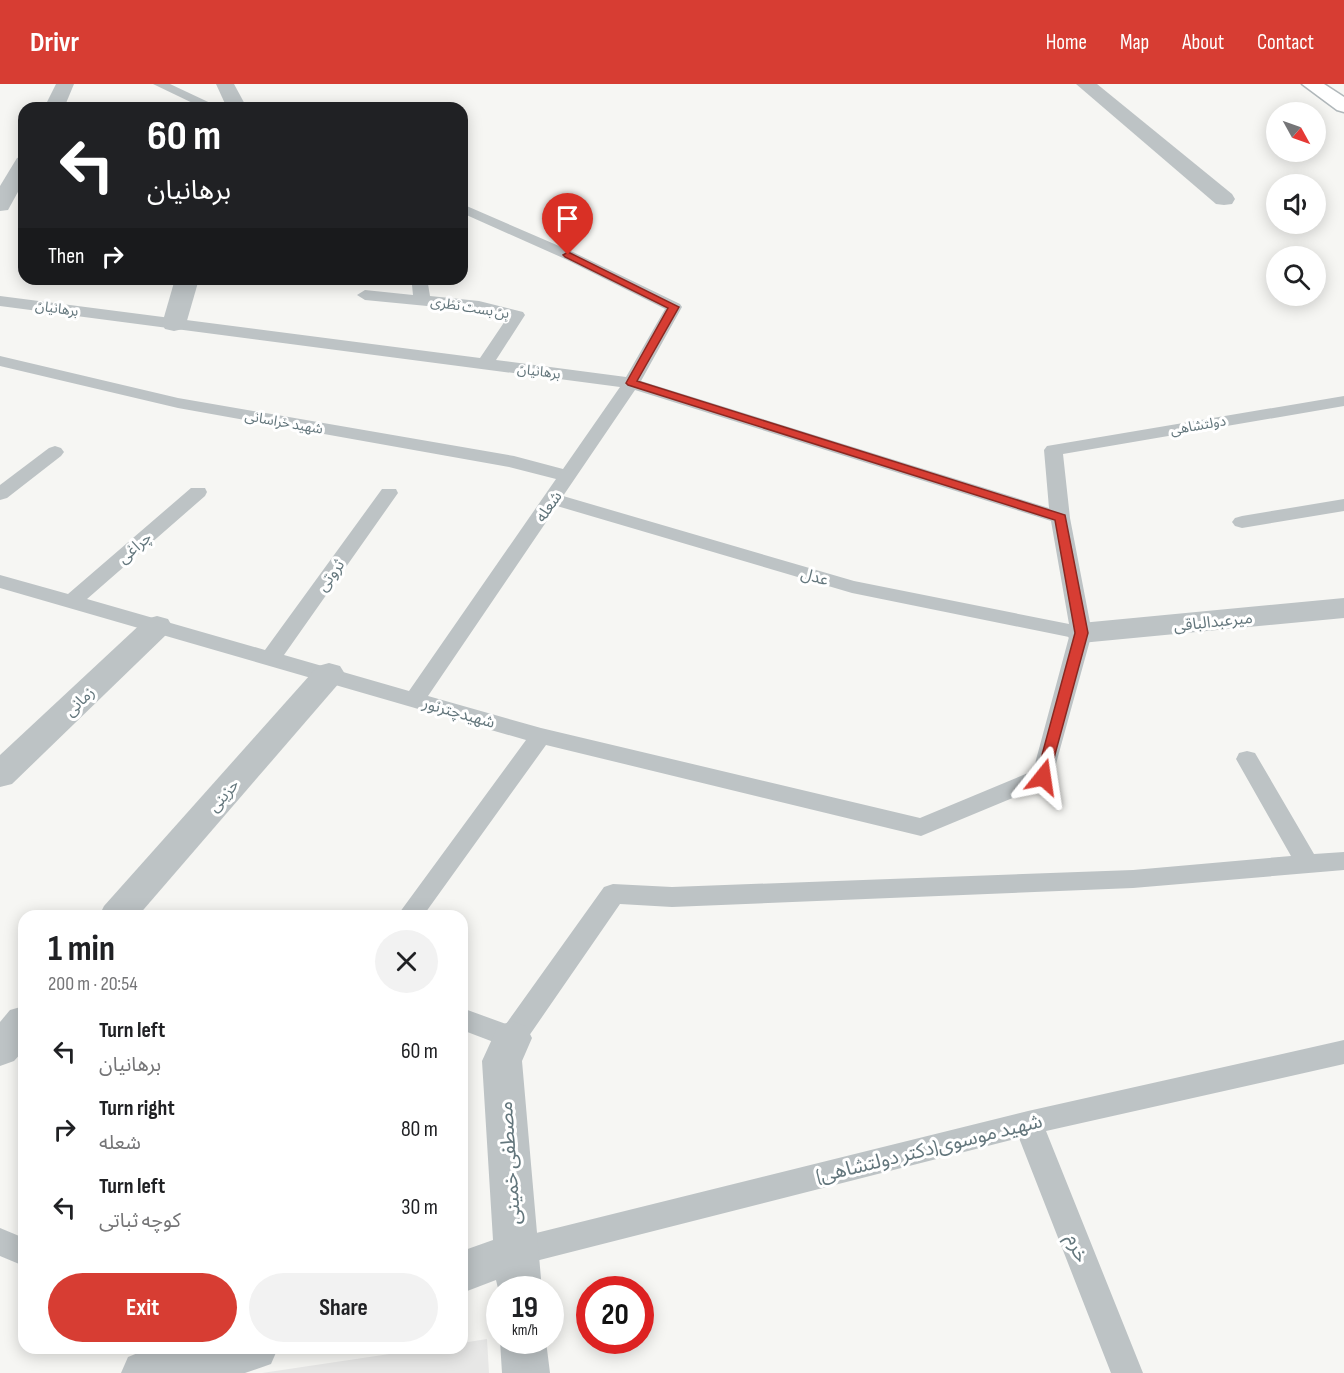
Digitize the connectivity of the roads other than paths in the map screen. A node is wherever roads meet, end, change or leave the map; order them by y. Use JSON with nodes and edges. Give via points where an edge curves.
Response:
{"nodes":[{"id":1,"x":65,"y":84,"type":"edge"},
{"id":2,"x":159,"y":84,"type":"edge"},
{"id":3,"x":225,"y":84,"type":"edge"},
{"id":4,"x":1085,"y":84,"type":"edge"},
{"id":5,"x":1311,"y":84,"type":"edge"},
{"id":6,"x":57,"y":102,"type":"edge"},
{"id":7,"x":200,"y":102,"type":"edge"},
{"id":8,"x":234,"y":102,"type":"edge"},
{"id":9,"x":1344,"y":106,"type":"edge"},
{"id":10,"x":18,"y":173,"type":"edge"},
{"id":11,"x":1224,"y":199,"type":"dead end"},
{"id":12,"x":0,"y":206,"type":"edge"},
{"id":13,"x":468,"y":211,"type":"edge"},
{"id":14,"x":185,"y":285,"type":"edge"},
{"id":15,"x":420,"y":285,"type":"edge"},
{"id":16,"x":364,"y":295,"type":"dead end"},
{"id":17,"x":422,"y":300,"type":"junction"},
{"id":18,"x":0,"y":301,"type":"edge"},
{"id":19,"x":174,"y":324,"type":"junction"},
{"id":20,"x":0,"y":361,"type":"edge"},
{"id":21,"x":485,"y":364,"type":"junction"},
{"id":22,"x":631,"y":383,"type":"junction"},
{"id":23,"x":1344,"y":401,"type":"edge"},
{"id":24,"x":55,"y":452,"type":"dead end"},
{"id":25,"x":569,"y":476,"type":"junction"},
{"id":26,"x":198,"y":492,"type":"dead end"},
{"id":27,"x":0,"y":494,"type":"edge"},
{"id":28,"x":389,"y":494,"type":"dead end"},
{"id":29,"x":553,"y":499,"type":"junction"},
{"id":30,"x":1344,"y":505,"type":"edge"},
{"id":31,"x":1060,"y":518,"type":"junction"},
{"id":32,"x":1242,"y":522,"type":"dead end"},
{"id":33,"x":0,"y":581,"type":"edge"},
{"id":34,"x":71,"y":602,"type":"junction"},
{"id":35,"x":1344,"y":608,"type":"edge"},
{"id":36,"x":157,"y":626,"type":"junction"},
{"id":37,"x":1082,"y":633,"type":"junction"},
{"id":38,"x":271,"y":657,"type":"junction"},
{"id":39,"x":329,"y":674,"type":"junction"},
{"id":40,"x":415,"y":699,"type":"junction"},
{"id":41,"x":541,"y":736,"type":"junction"},
{"id":42,"x":1247,"y":759,"type":"dead end"},
{"id":43,"x":0,"y":776,"type":"edge"},
{"id":44,"x":1344,"y":861,"type":"edge"},
{"id":45,"x":1307,"y":863,"type":"junction"},
{"id":46,"x":122,"y":910,"type":"edge"},
{"id":47,"x":412,"y":910,"type":"edge"},
{"id":48,"x":468,"y":1021,"type":"edge"},
{"id":49,"x":18,"y":1029,"type":"edge"},
{"id":50,"x":512,"y":1038,"type":"junction"},
{"id":51,"x":0,"y":1049,"type":"edge"},
{"id":52,"x":1344,"y":1052,"type":"edge"},
{"id":53,"x":1028,"y":1123,"type":"junction"},
{"id":54,"x":0,"y":1242,"type":"edge"},
{"id":55,"x":18,"y":1250,"type":"edge"},
{"id":56,"x":517,"y":1271,"type":"edge"},
{"id":57,"x":468,"y":1272,"type":"edge"},
{"id":58,"x":229,"y":1354,"type":"edge"},
{"id":59,"x":524,"y":1354,"type":"edge"},
{"id":60,"x":145,"y":1373,"type":"edge"},
{"id":61,"x":526,"y":1373,"type":"edge"},
{"id":62,"x":1127,"y":1373,"type":"edge"}],
"edges":[{"from":1,"to":6,"type":"street"},
{"from":2,"to":7,"type":"lane"},
{"from":3,"to":8,"type":"street"},
{"from":4,"to":11,"type":"street"},
{"from":5,"to":9,"type":"main road"},
{"from":10,"to":12,"type":"street"},
{"from":13,"to":22,"type":"lane","name":"شعله","via":[[674,307]]},
{"from":14,"to":19,"type":"street"},
{"from":15,"to":17,"type":"lane"},
{"from":16,"to":17,"type":"lane","name":"بن بست نظری"},
{"from":17,"to":21,"type":"lane","name":"بن بست نظری","via":[[518,315]]},
{"from":18,"to":19,"type":"lane","name":"برهانیان"},
{"from":19,"to":21,"type":"lane","name":"برهانیان"},
{"from":20,"to":25,"type":"lane","name":"شهید خراسانی","via":[[178,403],[514,462]]},
{"from":21,"to":22,"type":"lane","name":"برهانیان"},
{"from":22,"to":25,"type":"lane","name":"شعله"},
{"from":22,"to":31,"type":"lane","name":"برهانیان"},
{"from":23,"to":31,"type":"lane","name":"دولتشاهی","via":[[1053,450]]},
{"from":24,"to":27,"type":"lane"},
{"from":25,"to":29,"type":"lane","name":"شعله"},
{"from":26,"to":34,"type":"lane","name":"چراغی"},
{"from":28,"to":38,"type":"lane","name":"ثروتی"},
{"from":29,"to":37,"type":"lane","name":"عدل","via":[[852,587]]},
{"from":29,"to":40,"type":"lane","name":"شعله"},
{"from":30,"to":32,"type":"lane"},
{"from":31,"to":37,"type":"lane"},
{"from":33,"to":34,"type":"lane","name":"شهیدچترنور"},
{"from":34,"to":36,"type":"lane","name":"شهیدچترنور"},
{"from":35,"to":37,"type":"street","name":"میرعبدالباقی"},
{"from":36,"to":38,"type":"lane","name":"شهیدچترنور"},
{"from":36,"to":43,"type":"street","name":"زمانی"},
{"from":37,"to":41,"type":"lane","name":"شهیدچترنور","via":[[1043,777],[921,827]]},
{"from":38,"to":39,"type":"lane","name":"شهیدچترنور"},
{"from":39,"to":40,"type":"lane","name":"شهیدچترنور"},
{"from":39,"to":46,"type":"street","name":"حزینی"},
{"from":40,"to":41,"type":"lane","name":"شهیدچترنور"},
{"from":41,"to":47,"type":"lane"},
{"from":42,"to":45,"type":"lane"},
{"from":44,"to":45,"type":"lane"},
{"from":45,"to":50,"type":"lane","via":[[1133,879],[672,897],[613,894]]},
{"from":48,"to":50,"type":"lane"},
{"from":49,"to":51,"type":"street"},
{"from":50,"to":56,"type":"street","name":"مصطفی خمینی","via":[[502,1061]]},
{"from":52,"to":53,"type":"lane","name":"شهید موسوی(دکتر دولتشاهی)"},
{"from":53,"to":56,"type":"lane","name":"شهید موسوی(دکتر دولتشاهی)"},
{"from":53,"to":62,"type":"lane","name":"خرم"},
{"from":54,"to":55,"type":"lane"},
{"from":56,"to":57,"type":"street"},
{"from":58,"to":60,"type":"street"},
{"from":59,"to":61,"type":"street"}]}
